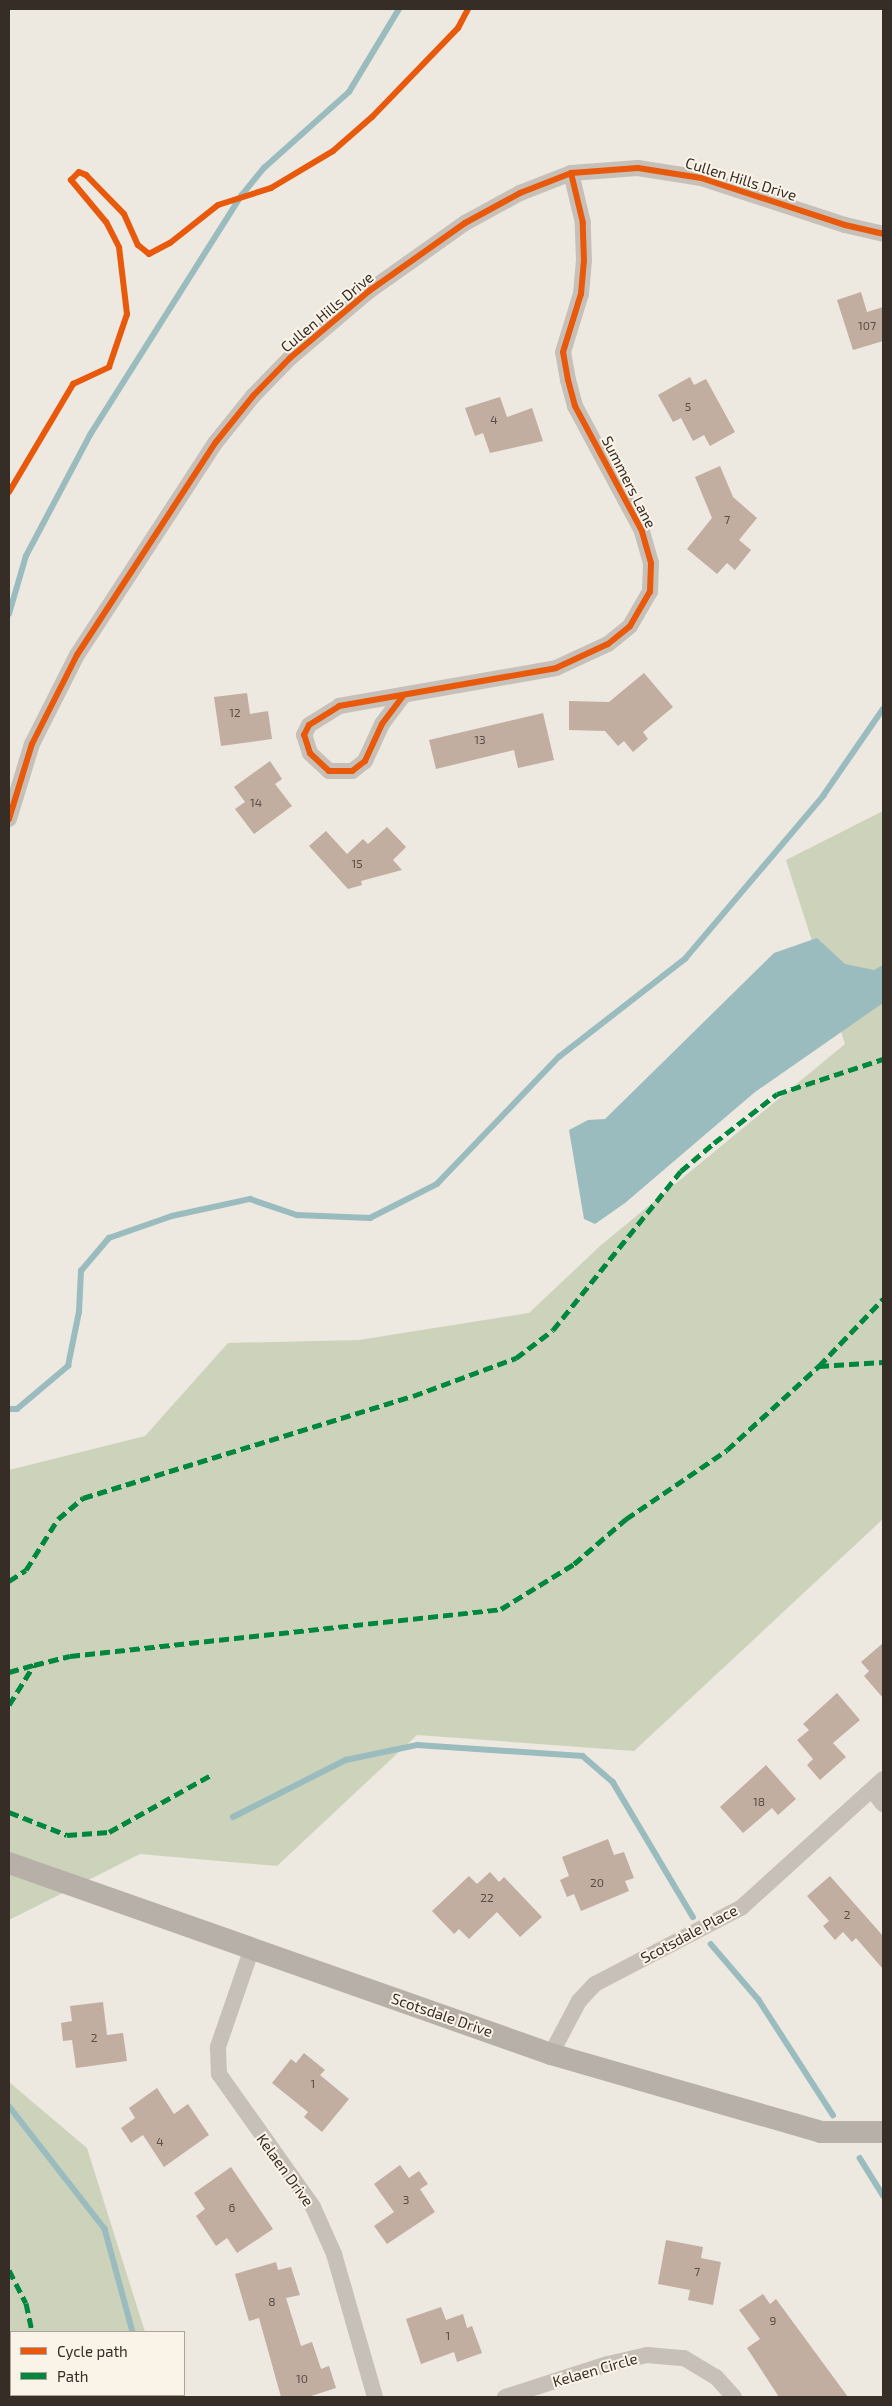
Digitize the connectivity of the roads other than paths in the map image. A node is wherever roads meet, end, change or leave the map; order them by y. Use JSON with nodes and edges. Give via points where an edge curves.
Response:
{"nodes":[{"id":1,"x":571,"y":173,"type":"junction"},
{"id":2,"x":883,"y":234,"type":"edge"},
{"id":3,"x":403,"y":696,"type":"junction"},
{"id":4,"x":9,"y":819,"type":"edge"},
{"id":5,"x":877,"y":1785,"type":"edge"},
{"id":6,"x":883,"y":1804,"type":"edge"},
{"id":7,"x":9,"y":1863,"type":"edge"},
{"id":8,"x":252,"y":1948,"type":"junction"},
{"id":9,"x":552,"y":2054,"type":"junction"},
{"id":10,"x":883,"y":2132,"type":"edge"},
{"id":11,"x":375,"y":2397,"type":"edge"},
{"id":12,"x":505,"y":2397,"type":"edge"},
{"id":13,"x":734,"y":2397,"type":"edge"}],
"edges":[{"from":1,"to":2,"type":"street","name":"Cullen Hills Drive","via":[[638,168],[669,171]]},
{"from":1,"to":3,"type":"street","name":"Summers Lane","via":[[582,224],[584,261],[581,294],[563,352],[568,380],[575,406],[642,531],[651,563],[650,592],[630,626],[583,657],[556,668]]},
{"from":1,"to":4,"type":"street","name":"Cullen Hills Drive","via":[[512,197],[411,260],[310,342],[253,396],[182,492],[77,655],[32,744]]},
{"from":3,"to":3,"type":"street","name":"Summers Lane","via":[[339,706],[321,715],[304,736],[310,753],[329,771],[352,771],[364,761],[382,724]]},
{"from":5,"to":6,"type":"street"},
{"from":5,"to":9,"type":"street","name":"Scotsdale Place","via":[[742,1907],[595,1984],[579,2001]]},
{"from":7,"to":8,"type":"street","name":"Scotsdale Drive"},
{"from":8,"to":9,"type":"street","name":"Scotsdale Drive"},
{"from":8,"to":11,"type":"street","name":"Kelaen Drive","via":[[218,2047],[219,2074],[313,2207],[334,2254]]},
{"from":9,"to":10,"type":"street","name":"Scotsdale Drive","via":[[821,2132]]},
{"from":12,"to":13,"type":"street","name":"Kelaen Circle","via":[[647,2355],[684,2358],[716,2377]]}]}
